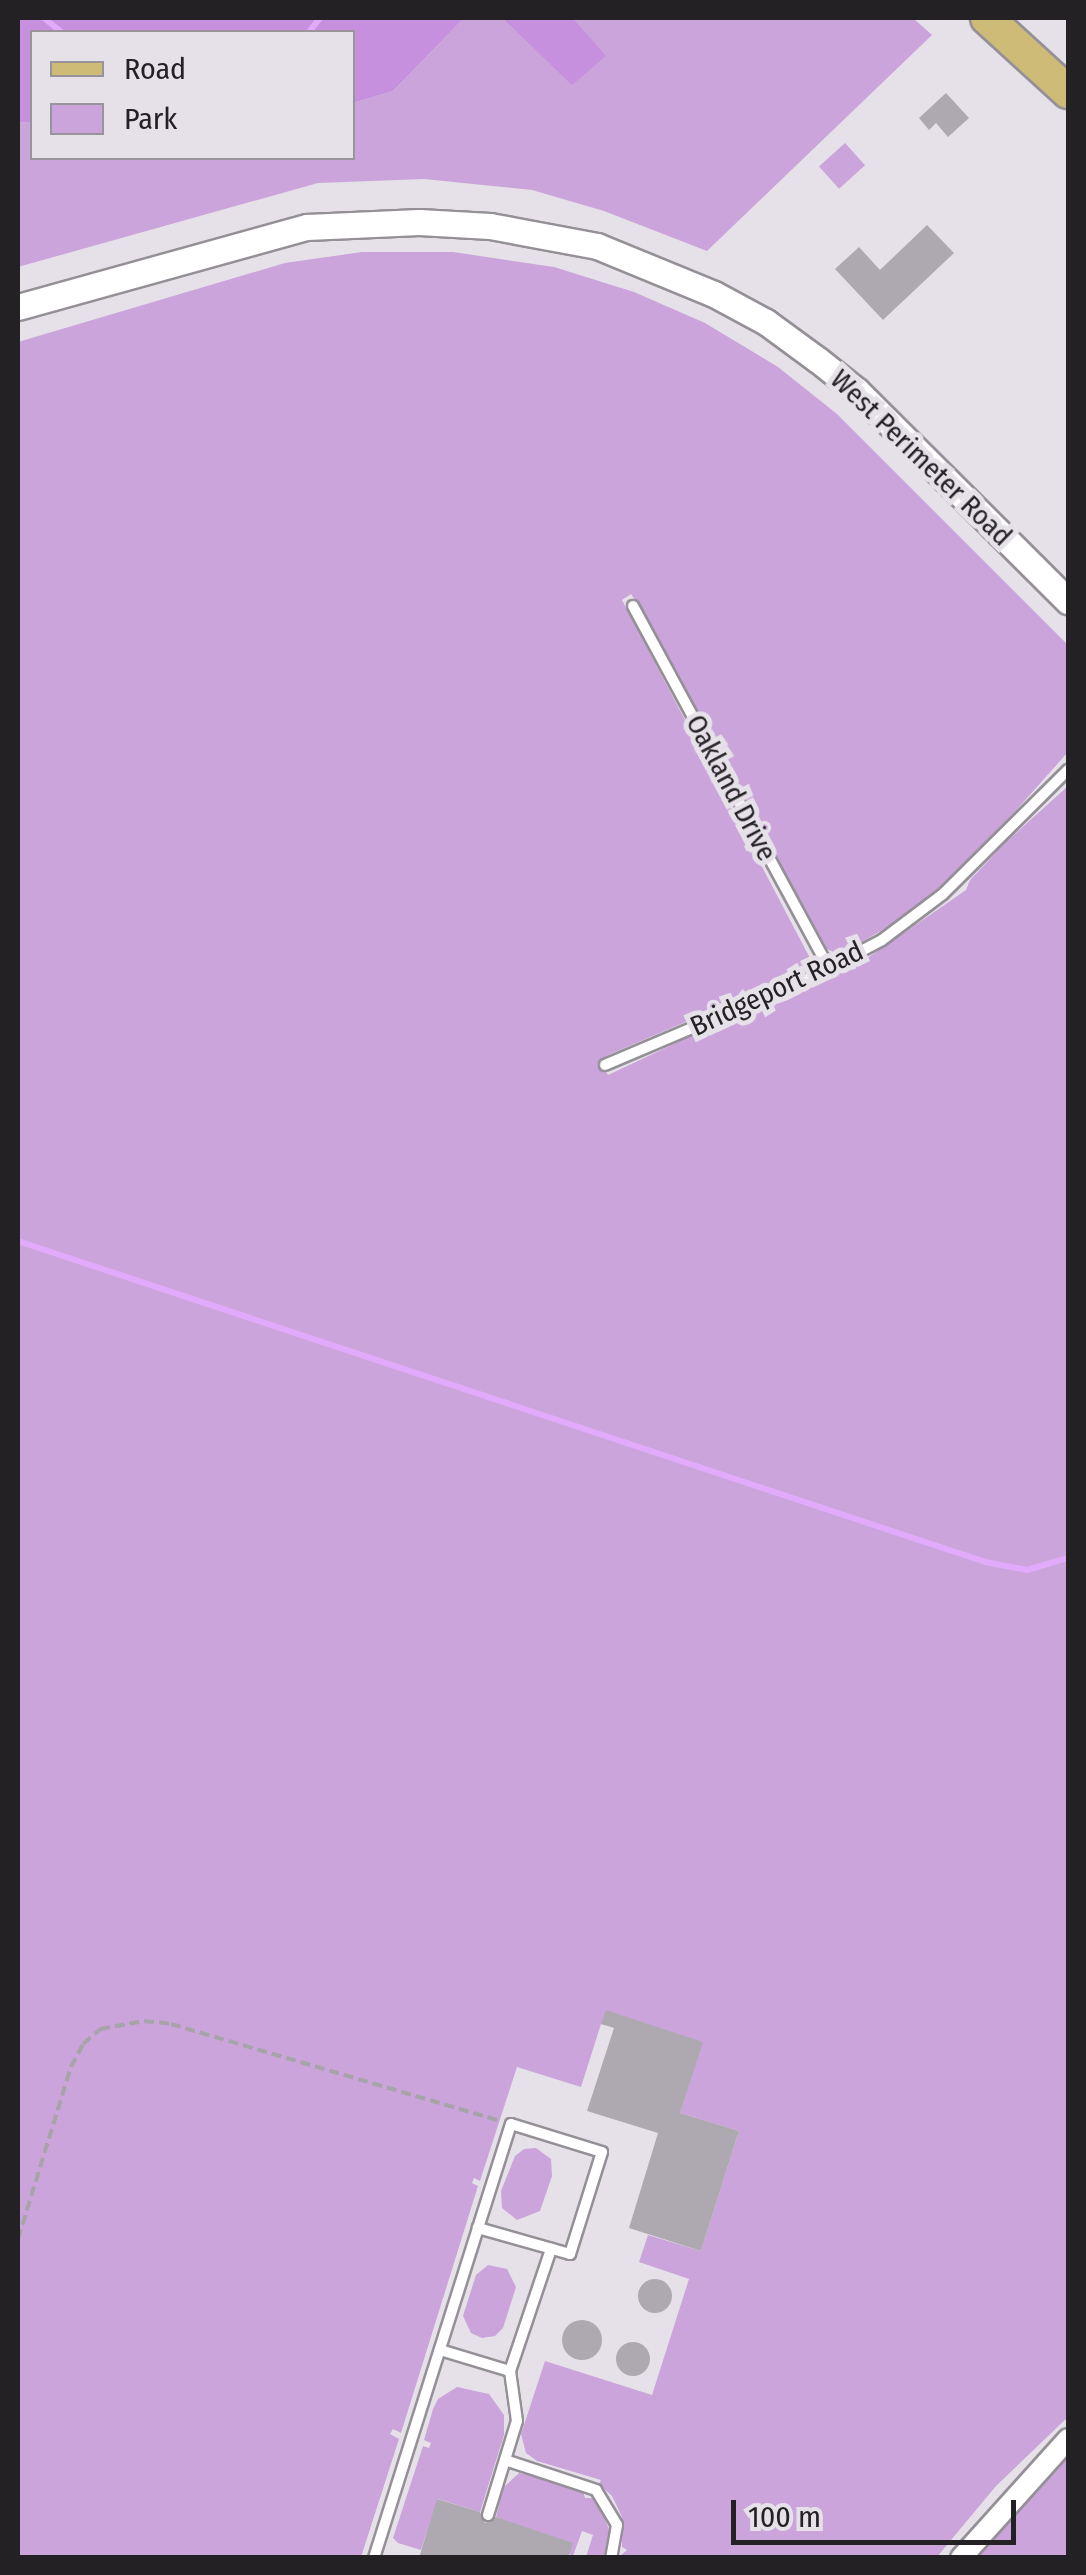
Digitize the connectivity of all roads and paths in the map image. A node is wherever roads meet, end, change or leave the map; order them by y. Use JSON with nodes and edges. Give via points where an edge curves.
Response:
{"nodes":[{"id":1,"x":987,"y":18,"type":"edge"},
{"id":2,"x":1068,"y":92,"type":"edge"},
{"id":3,"x":18,"y":307,"type":"edge"},
{"id":4,"x":1068,"y":601,"type":"edge"},
{"id":5,"x":633,"y":606,"type":"dead end"},
{"id":6,"x":1068,"y":770,"type":"edge"},
{"id":7,"x":830,"y":969,"type":"junction"},
{"id":8,"x":605,"y":1066,"type":"dead end"},
{"id":9,"x":505,"y":2122,"type":"junction"},
{"id":10,"x":478,"y":2228,"type":"junction"},
{"id":11,"x":18,"y":2239,"type":"edge"},
{"id":12,"x":552,"y":2249,"type":"junction"},
{"id":13,"x":440,"y":2350,"type":"junction"},
{"id":14,"x":510,"y":2371,"type":"junction"},
{"id":15,"x":1068,"y":2440,"type":"edge"},
{"id":16,"x":505,"y":2460,"type":"junction"},
{"id":17,"x":488,"y":2514,"type":"dead end"},
{"id":18,"x":374,"y":2558,"type":"edge"},
{"id":19,"x":611,"y":2558,"type":"edge"},
{"id":20,"x":961,"y":2558,"type":"edge"}],
"edges":[{"from":1,"to":2,"type":"main road"},
{"from":3,"to":4,"type":"street","name":"West Perimeter Road","via":[[307,227],[490,226],[597,246],[714,294],[818,360]]},
{"from":5,"to":7,"type":"lane","name":"Oakland Drive"},
{"from":6,"to":7,"type":"lane","name":"Bridgeport Road","via":[[930,905]]},
{"from":7,"to":8,"type":"lane","name":"Bridgeport Road"},
{"from":9,"to":10,"type":"lane"},
{"from":9,"to":11,"type":"path","via":[[171,2024],[112,2026],[84,2044],[71,2068]]},
{"from":9,"to":12,"type":"lane","via":[[602,2152],[570,2254]]},
{"from":10,"to":12,"type":"lane"},
{"from":10,"to":13,"type":"lane"},
{"from":12,"to":14,"type":"lane"},
{"from":13,"to":14,"type":"lane"},
{"from":13,"to":18,"type":"lane"},
{"from":14,"to":16,"type":"lane","via":[[517,2421]]},
{"from":15,"to":20,"type":"street"},
{"from":16,"to":17,"type":"lane"},
{"from":16,"to":19,"type":"lane","via":[[596,2490],[616,2525]]}]}
